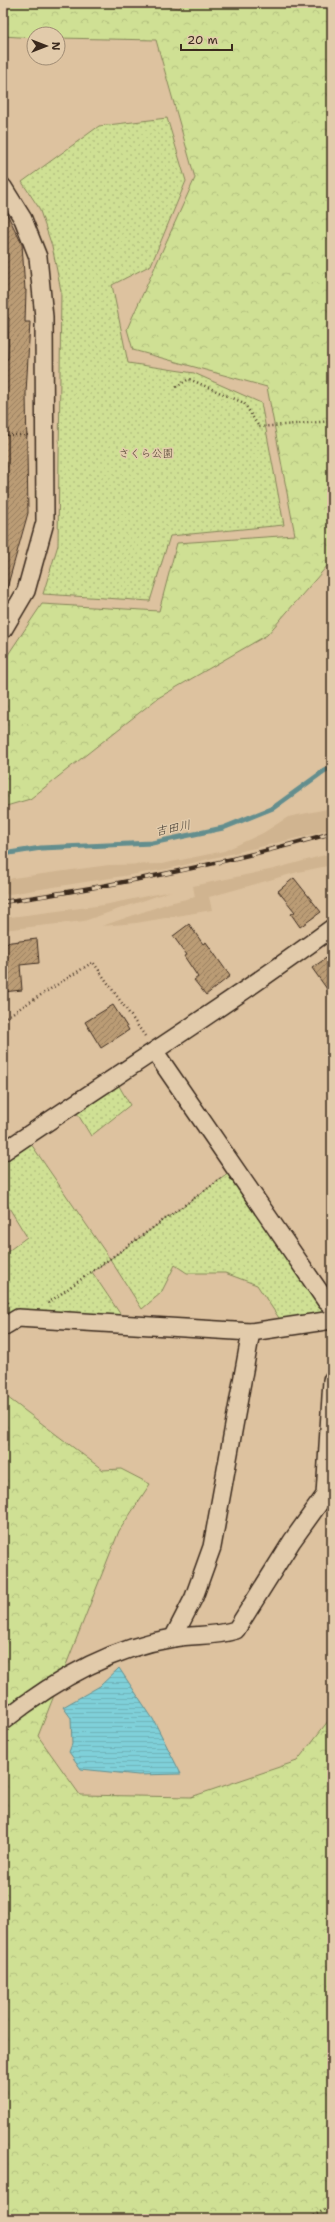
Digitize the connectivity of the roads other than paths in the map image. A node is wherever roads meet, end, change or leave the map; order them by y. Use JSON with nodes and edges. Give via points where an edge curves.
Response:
{"nodes":[{"id":1,"x":3,"y":188,"type":"edge"},
{"id":2,"x":3,"y":630,"type":"edge"},
{"id":3,"x":332,"y":928,"type":"edge"},
{"id":4,"x":155,"y":1052,"type":"junction"},
{"id":5,"x":3,"y":1152,"type":"edge"},
{"id":6,"x":332,"y":1306,"type":"edge"},
{"id":7,"x":332,"y":1320,"type":"edge"},
{"id":8,"x":3,"y":1327,"type":"edge"},
{"id":9,"x":251,"y":1332,"type":"junction"},
{"id":10,"x":332,"y":1380,"type":"edge"},
{"id":11,"x":173,"y":1638,"type":"junction"},
{"id":12,"x":3,"y":1721,"type":"edge"}],
"edges":[{"from":1,"to":2,"type":"street","via":[[23,219],[38,256],[44,317],[45,522],[26,591]]},
{"from":3,"to":4,"type":"street"},
{"from":4,"to":5,"type":"street","via":[[122,1071]]},
{"from":4,"to":6,"type":"street","via":[[326,1301]]},
{"from":7,"to":9,"type":"street"},
{"from":8,"to":9,"type":"street","via":[[18,1318]]},
{"from":9,"to":11,"type":"street","via":[[212,1547],[194,1597]]},
{"from":10,"to":11,"type":"street","via":[[325,1495],[292,1541],[236,1630],[218,1636]]},
{"from":11,"to":12,"type":"street","via":[[117,1652],[63,1679]]}]}
